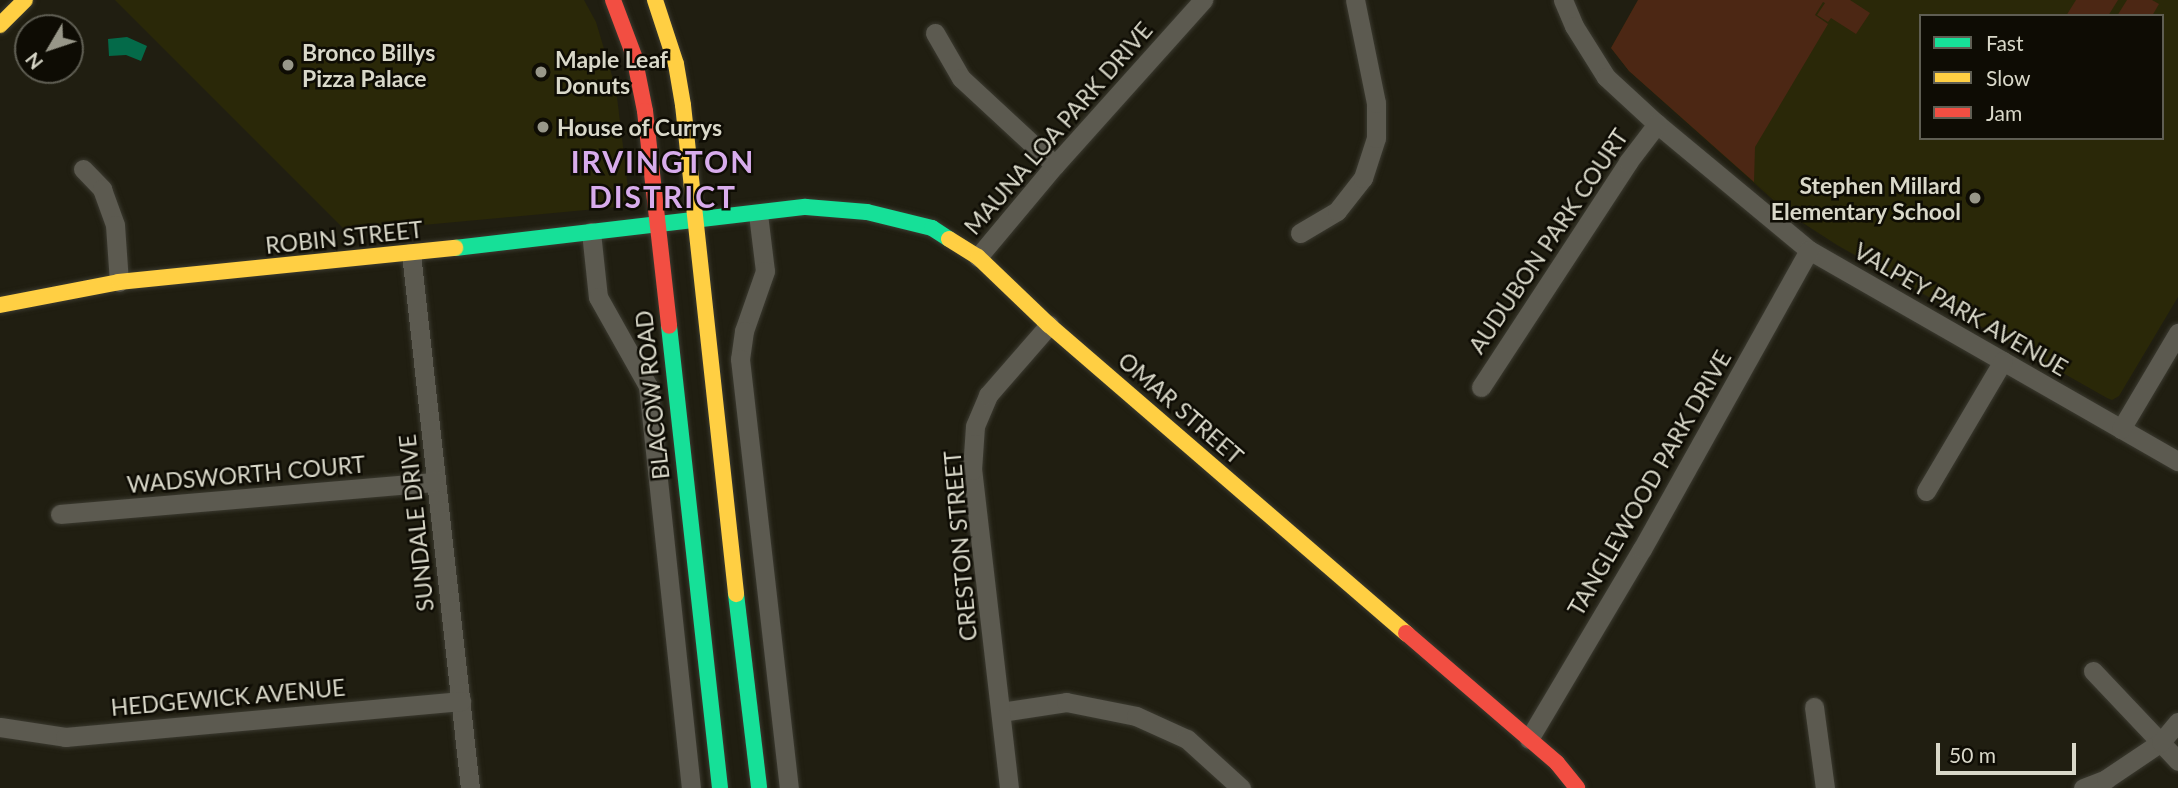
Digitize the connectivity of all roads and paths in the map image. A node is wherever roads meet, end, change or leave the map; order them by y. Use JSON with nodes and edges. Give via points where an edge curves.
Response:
{"nodes":[{"id":1,"x":25,"y":0,"type":"edge"},
{"id":2,"x":613,"y":0,"type":"edge"},
{"id":3,"x":655,"y":0,"type":"edge"},
{"id":4,"x":1203,"y":0,"type":"edge"},
{"id":5,"x":1355,"y":0,"type":"edge"},
{"id":6,"x":1563,"y":0,"type":"edge"},
{"id":7,"x":0,"y":25,"type":"edge"},
{"id":8,"x":935,"y":33,"type":"dead end"},
{"id":9,"x":1657,"y":124,"type":"junction"},
{"id":10,"x":1055,"y":165,"type":"junction"},
{"id":11,"x":83,"y":169,"type":"dead end"},
{"id":12,"x":758,"y":214,"type":"junction"},
{"id":13,"x":694,"y":222,"type":"junction"},
{"id":14,"x":658,"y":226,"type":"junction"},
{"id":15,"x":591,"y":232,"type":"junction"},
{"id":16,"x":1300,"y":233,"type":"dead end"},
{"id":17,"x":1809,"y":250,"type":"junction"},
{"id":18,"x":411,"y":253,"type":"junction"},
{"id":19,"x":978,"y":257,"type":"junction"},
{"id":20,"x":119,"y":282,"type":"junction"},
{"id":21,"x":0,"y":305,"type":"edge"},
{"id":22,"x":1049,"y":324,"type":"junction"},
{"id":23,"x":2178,"y":333,"type":"edge"},
{"id":24,"x":2003,"y":361,"type":"junction"},
{"id":25,"x":1481,"y":387,"type":"dead end"},
{"id":26,"x":2121,"y":429,"type":"junction"},
{"id":27,"x":2178,"y":461,"type":"edge"},
{"id":28,"x":436,"y":482,"type":"junction"},
{"id":29,"x":1926,"y":491,"type":"dead end"},
{"id":30,"x":60,"y":514,"type":"dead end"},
{"id":31,"x":2093,"y":671,"type":"dead end"},
{"id":32,"x":461,"y":701,"type":"junction"},
{"id":33,"x":1814,"y":707,"type":"dead end"},
{"id":34,"x":1001,"y":712,"type":"junction"},
{"id":35,"x":2178,"y":722,"type":"edge"},
{"id":36,"x":0,"y":727,"type":"edge"},
{"id":37,"x":1529,"y":739,"type":"junction"},
{"id":38,"x":2161,"y":742,"type":"junction"},
{"id":39,"x":2178,"y":761,"type":"edge"},
{"id":40,"x":470,"y":788,"type":"edge"},
{"id":41,"x":691,"y":788,"type":"edge"},
{"id":42,"x":720,"y":788,"type":"edge"},
{"id":43,"x":759,"y":788,"type":"edge"},
{"id":44,"x":789,"y":788,"type":"edge"},
{"id":45,"x":1009,"y":788,"type":"edge"},
{"id":46,"x":1241,"y":788,"type":"edge"},
{"id":47,"x":1577,"y":788,"type":"edge"},
{"id":48,"x":1825,"y":788,"type":"edge"},
{"id":49,"x":2083,"y":788,"type":"edge"}],
"edges":[{"from":1,"to":7,"type":"street"},
{"from":2,"to":14,"type":"street","name":"BLACOW ROAD","via":[[640,83]]},
{"from":3,"to":13,"type":"street","via":[[680,85]]},
{"from":4,"to":10,"type":"street","name":"MAUNA LOA PARK DRIVE"},
{"from":5,"to":16,"type":"street","via":[[1376,103],[1376,138],[1363,178],[1337,211]]},
{"from":6,"to":9,"type":"street","name":"VALPEY PARK AVENUE","via":[[1606,77]]},
{"from":8,"to":10,"type":"street","via":[[961,78]]},
{"from":9,"to":17,"type":"street","name":"VALPEY PARK AVENUE"},
{"from":9,"to":25,"type":"street","name":"AUDUBON PARK COURT"},
{"from":10,"to":19,"type":"street","name":"MAUNA LOA PARK DRIVE"},
{"from":11,"to":20,"type":"street","via":[[102,189],[114,225]]},
{"from":12,"to":13,"type":"street","name":"OMAR STREET"},
{"from":12,"to":19,"type":"street","name":"OMAR STREET","via":[[806,207],[867,212],[932,228]]},
{"from":12,"to":44,"type":"street","via":[[765,271],[744,331],[740,359]]},
{"from":13,"to":14,"type":"street","name":"ROBIN STREET"},
{"from":13,"to":43,"type":"street"},
{"from":14,"to":15,"type":"street","name":"ROBIN STREET"},
{"from":14,"to":42,"type":"street","name":"BLACOW ROAD"},
{"from":15,"to":18,"type":"street","name":"ROBIN STREET"},
{"from":15,"to":41,"type":"street","name":"BLACOW ROAD","via":[[598,297],[648,386]]},
{"from":17,"to":24,"type":"street","name":"VALPEY PARK AVENUE"},
{"from":17,"to":37,"type":"street","name":"TANGLEWOOD PARK DRIVE","via":[[1649,537]]},
{"from":18,"to":20,"type":"street","name":"ROBIN STREET"},
{"from":18,"to":28,"type":"street","name":"SUNDALE DRIVE"},
{"from":19,"to":22,"type":"street","name":"OMAR STREET"},
{"from":20,"to":21,"type":"street","name":"ROBIN STREET"},
{"from":22,"to":34,"type":"street","name":"CRESTON STREET","via":[[988,395],[975,426],[972,470]]},
{"from":22,"to":37,"type":"street","name":"OMAR STREET"},
{"from":23,"to":26,"type":"street"},
{"from":24,"to":26,"type":"street","name":"VALPEY PARK AVENUE"},
{"from":24,"to":29,"type":"street"},
{"from":26,"to":27,"type":"street","name":"VALPEY PARK AVENUE"},
{"from":28,"to":30,"type":"street","name":"WADSWORTH COURT"},
{"from":28,"to":32,"type":"street","name":"SUNDALE DRIVE"},
{"from":31,"to":38,"type":"street"},
{"from":32,"to":36,"type":"street","name":"HEDGEWICK AVENUE","via":[[65,737]]},
{"from":32,"to":40,"type":"street","name":"SUNDALE DRIVE"},
{"from":33,"to":48,"type":"street"},
{"from":34,"to":45,"type":"street","name":"CRESTON STREET"},
{"from":34,"to":46,"type":"street","via":[[1066,702],[1136,716],[1187,739]]},
{"from":35,"to":38,"type":"street"},
{"from":37,"to":47,"type":"street","name":"OMAR STREET"},
{"from":38,"to":39,"type":"street"},
{"from":38,"to":49,"type":"street","via":[[2106,779]]}]}
